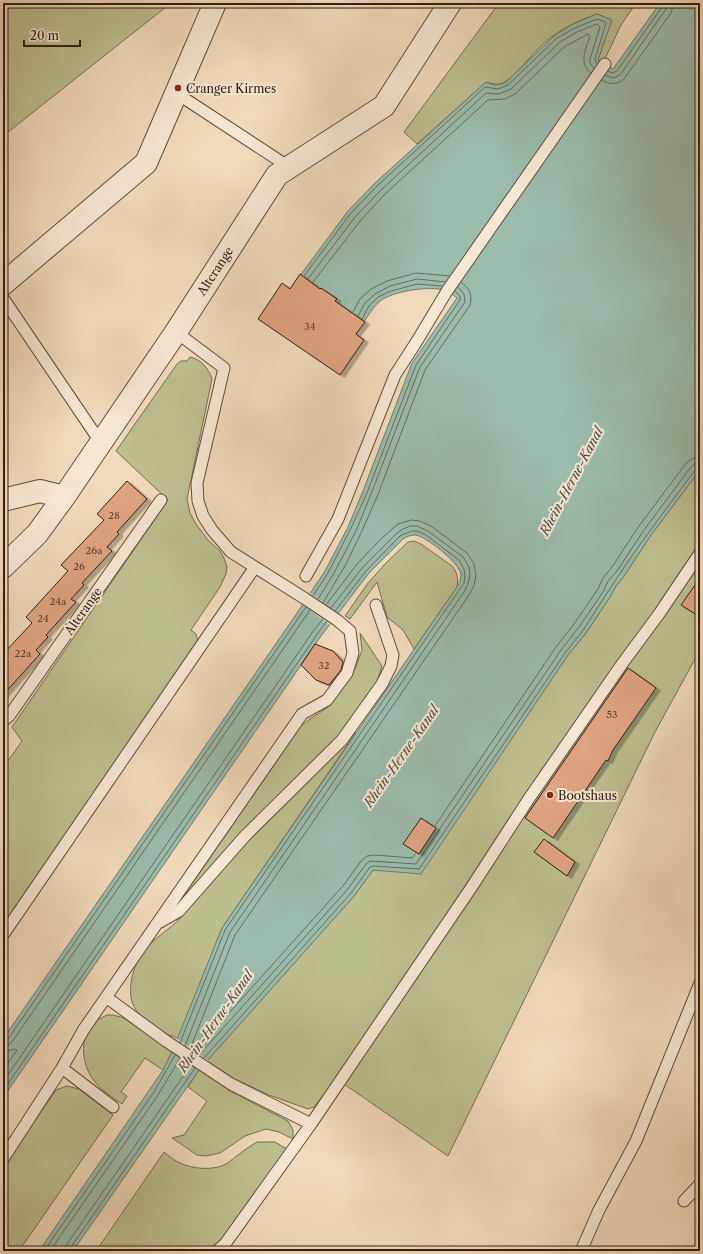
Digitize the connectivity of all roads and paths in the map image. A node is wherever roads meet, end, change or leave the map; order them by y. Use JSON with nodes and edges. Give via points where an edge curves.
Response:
{"nodes":[{"id":1,"x":215,"y":3,"type":"edge"},
{"id":2,"x":450,"y":3,"type":"edge"},
{"id":3,"x":605,"y":64,"type":"dead end"},
{"id":4,"x":176,"y":93,"type":"junction"},
{"id":5,"x":289,"y":167,"type":"junction"},
{"id":6,"x":3,"y":284,"type":"edge"},
{"id":7,"x":3,"y":298,"type":"edge"},
{"id":8,"x":176,"y":332,"type":"junction"},
{"id":9,"x":101,"y":443,"type":"junction"},
{"id":10,"x":64,"y":497,"type":"junction"},
{"id":11,"x":3,"y":500,"type":"edge"},
{"id":12,"x":161,"y":500,"type":"dead end"},
{"id":13,"x":700,"y":553,"type":"edge"},
{"id":14,"x":3,"y":567,"type":"edge"},
{"id":15,"x":254,"y":567,"type":"junction"},
{"id":16,"x":306,"y":576,"type":"dead end"},
{"id":17,"x":376,"y":605,"type":"dead end"},
{"id":18,"x":3,"y":721,"type":"edge"},
{"id":19,"x":158,"y":923,"type":"junction"},
{"id":20,"x":3,"y":935,"type":"edge"},
{"id":21,"x":700,"y":983,"type":"edge"},
{"id":22,"x":106,"y":997,"type":"junction"},
{"id":23,"x":62,"y":1068,"type":"junction"},
{"id":24,"x":113,"y":1107,"type":"dead end"},
{"id":25,"x":311,"y":1124,"type":"junction"},
{"id":26,"x":3,"y":1159,"type":"edge"},
{"id":27,"x":700,"y":1184,"type":"edge"},
{"id":28,"x":684,"y":1201,"type":"dead end"},
{"id":29,"x":216,"y":1251,"type":"edge"},
{"id":30,"x":581,"y":1251,"type":"edge"}],
"edges":[{"from":1,"to":4,"type":"street"},
{"from":2,"to":5,"type":"street","name":"Altcrange","via":[[384,106]]},
{"from":3,"to":16,"type":"lane","via":[[447,291],[395,375],[338,519]]},
{"from":4,"to":5,"type":"lane"},
{"from":4,"to":6,"type":"street","via":[[146,164]]},
{"from":5,"to":8,"type":"street","name":"Altcrange","via":[[276,175]]},
{"from":7,"to":9,"type":"lane"},
{"from":8,"to":9,"type":"street","name":"Altcrange"},
{"from":8,"to":15,"type":"lane","via":[[224,368],[197,483],[198,501],[203,516],[216,536],[230,552]]},
{"from":9,"to":10,"type":"street","name":"Altcrange"},
{"from":10,"to":11,"type":"street","via":[[40,491]]},
{"from":10,"to":14,"type":"street","name":"Altcrange","via":[[38,534]]},
{"from":12,"to":18,"type":"lane","name":"Altcrange"},
{"from":13,"to":25,"type":"lane","via":[[528,800],[472,888]]},
{"from":15,"to":19,"type":"lane","via":[[350,631],[353,652],[347,673],[327,700],[302,714]]},
{"from":15,"to":20,"type":"lane"},
{"from":17,"to":19,"type":"lane","via":[[393,655],[391,666],[382,684],[342,740],[245,836],[179,911]]},
{"from":19,"to":22,"type":"lane"},
{"from":21,"to":30,"type":"lane","via":[[636,1141],[599,1210]]},
{"from":22,"to":23,"type":"lane"},
{"from":22,"to":25,"type":"lane","via":[[231,1084]]},
{"from":23,"to":24,"type":"lane"},
{"from":23,"to":26,"type":"lane"},
{"from":25,"to":29,"type":"lane","via":[[225,1244]]},
{"from":27,"to":28,"type":"lane"}]}
